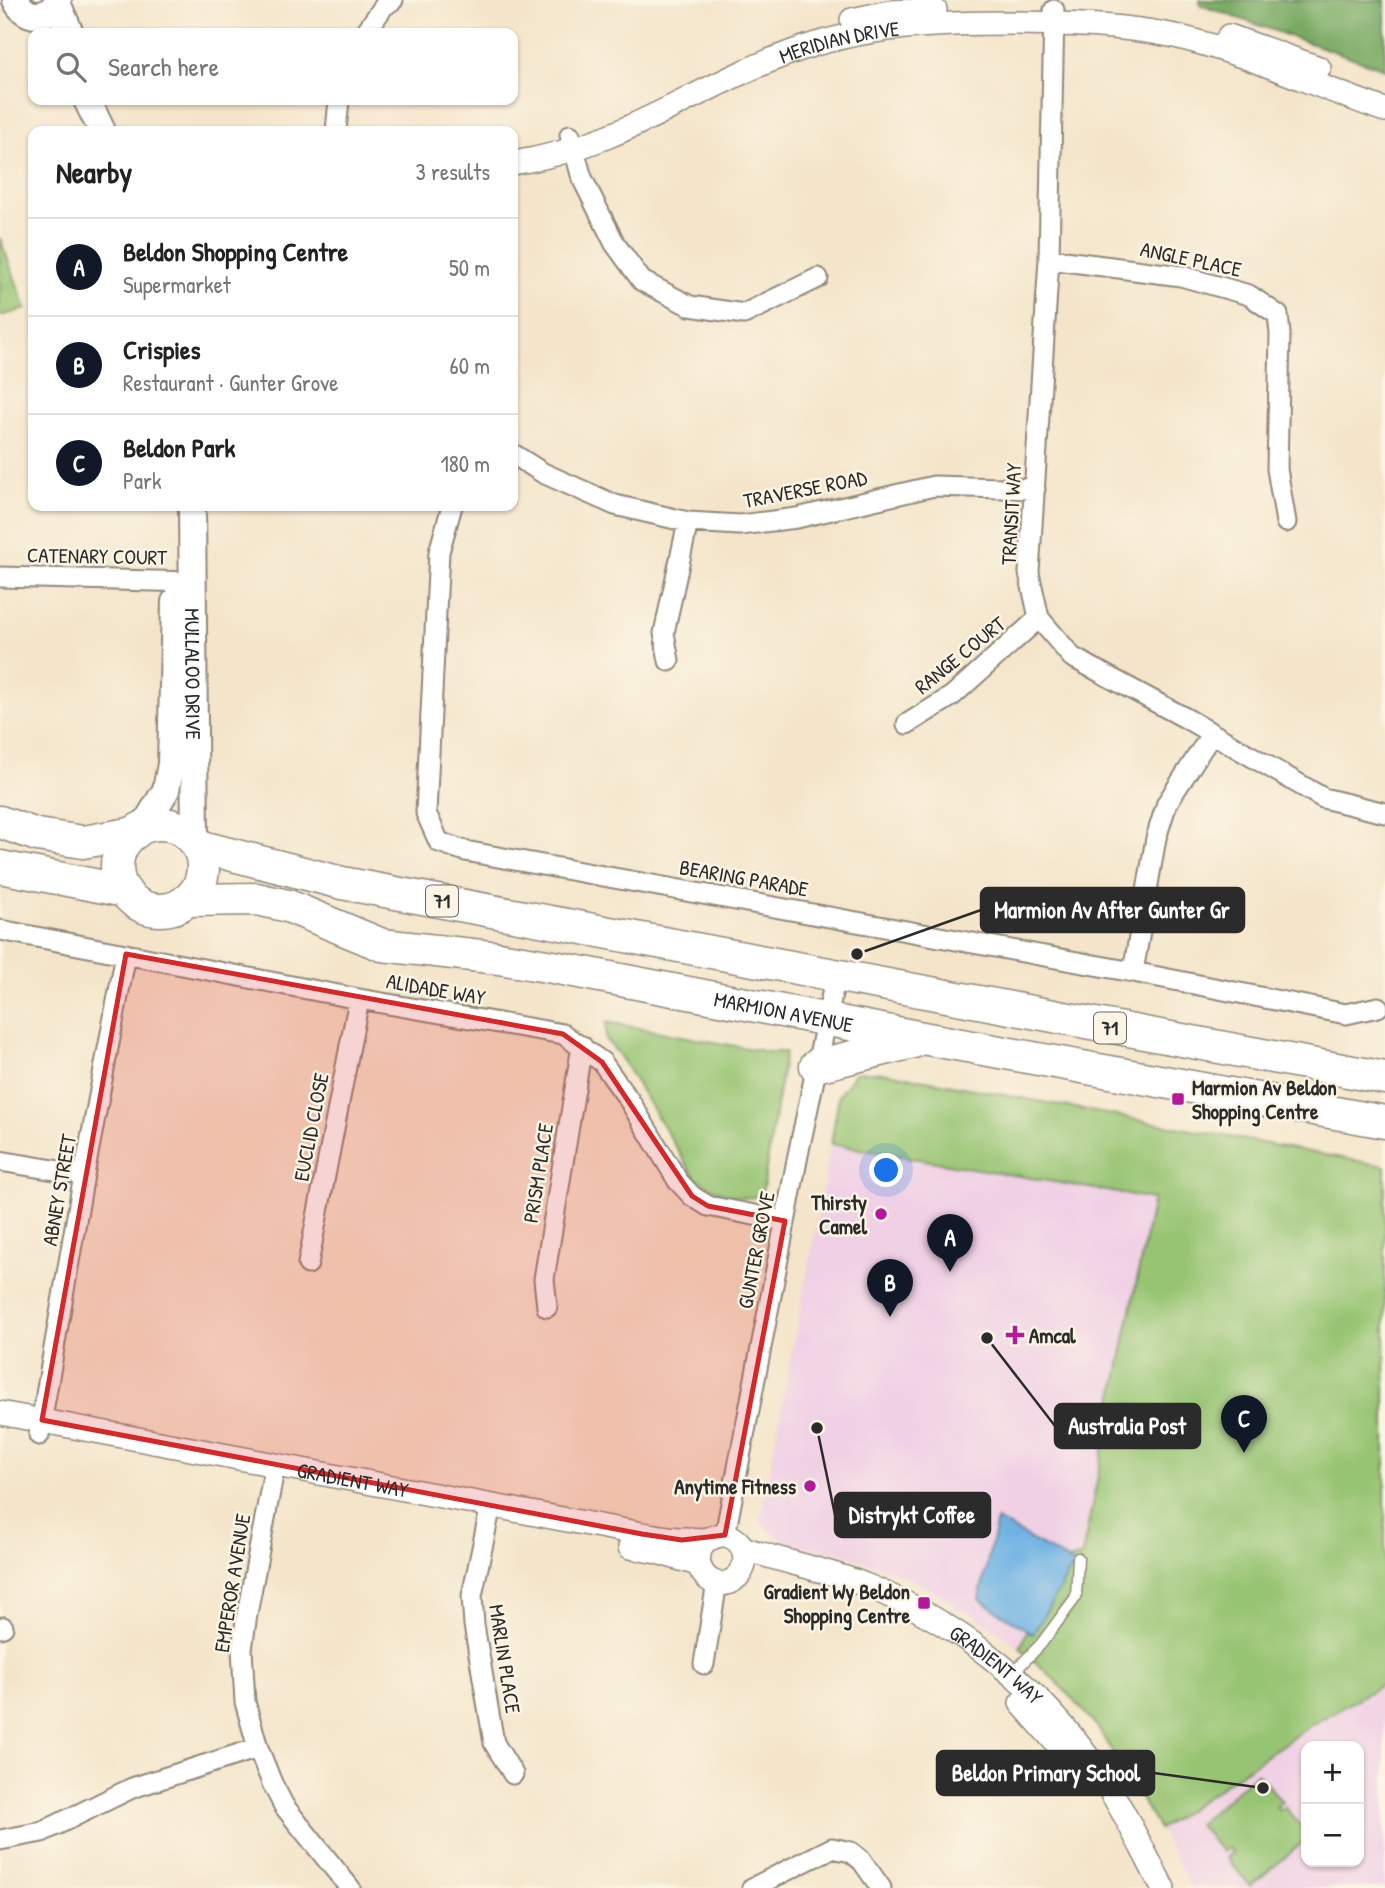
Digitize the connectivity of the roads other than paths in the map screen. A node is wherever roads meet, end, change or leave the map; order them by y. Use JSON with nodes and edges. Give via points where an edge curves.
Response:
{"nodes":[{"id":1,"x":16,"y":0,"type":"edge"},
{"id":2,"x":393,"y":0,"type":"edge"},
{"id":3,"x":51,"y":13,"type":"edge"},
{"id":4,"x":1054,"y":17,"type":"junction"},
{"id":5,"x":65,"y":28,"type":"edge"},
{"id":6,"x":369,"y":28,"type":"edge"},
{"id":7,"x":1385,"y":94,"type":"edge"},
{"id":8,"x":89,"y":105,"type":"edge"},
{"id":9,"x":106,"y":105,"type":"edge"},
{"id":10,"x":339,"y":105,"type":"edge"},
{"id":11,"x":1385,"y":110,"type":"edge"},
{"id":12,"x":100,"y":126,"type":"edge"},
{"id":13,"x":117,"y":126,"type":"edge"},
{"id":14,"x":336,"y":126,"type":"edge"},
{"id":15,"x":573,"y":142,"type":"junction"},
{"id":16,"x":518,"y":148,"type":"edge"},
{"id":17,"x":518,"y":161,"type":"edge"},
{"id":18,"x":1049,"y":259,"type":"junction"},
{"id":19,"x":818,"y":278,"type":"dead end"},
{"id":20,"x":518,"y":457,"type":"edge"},
{"id":21,"x":1035,"y":489,"type":"junction"},
{"id":22,"x":177,"y":511,"type":"edge"},
{"id":23,"x":191,"y":511,"type":"edge"},
{"id":24,"x":451,"y":511,"type":"edge"},
{"id":25,"x":688,"y":522,"type":"junction"},
{"id":26,"x":1286,"y":522,"type":"dead end"},
{"id":27,"x":0,"y":577,"type":"edge"},
{"id":28,"x":184,"y":581,"type":"junction"},
{"id":29,"x":1040,"y":618,"type":"junction"},
{"id":30,"x":668,"y":661,"type":"dead end"},
{"id":31,"x":907,"y":724,"type":"dead end"},
{"id":32,"x":1210,"y":735,"type":"junction"},
{"id":33,"x":1385,"y":813,"type":"edge"},
{"id":34,"x":0,"y":822,"type":"edge"},
{"id":35,"x":139,"y":831,"type":"junction"},
{"id":36,"x":196,"y":844,"type":"junction"},
{"id":37,"x":0,"y":867,"type":"edge"},
{"id":38,"x":125,"y":891,"type":"junction"},
{"id":39,"x":187,"y":900,"type":"junction"},
{"id":40,"x":0,"y":930,"type":"edge"},
{"id":41,"x":127,"y":954,"type":"junction"},
{"id":42,"x":1133,"y":972,"type":"junction"},
{"id":43,"x":836,"y":975,"type":"junction"},
{"id":44,"x":359,"y":999,"type":"junction"},
{"id":45,"x":1378,"y":1007,"type":"dead end"},
{"id":46,"x":826,"y":1020,"type":"junction"},
{"id":47,"x":928,"y":1040,"type":"junction"},
{"id":48,"x":582,"y":1046,"type":"junction"},
{"id":49,"x":816,"y":1066,"type":"junction"},
{"id":50,"x":1385,"y":1078,"type":"edge"},
{"id":51,"x":1385,"y":1122,"type":"edge"},
{"id":52,"x":0,"y":1161,"type":"edge"},
{"id":53,"x":84,"y":1175,"type":"junction"},
{"id":54,"x":785,"y":1221,"type":"junction"},
{"id":55,"x":308,"y":1264,"type":"dead end"},
{"id":56,"x":547,"y":1307,"type":"dead end"},
{"id":57,"x":0,"y":1413,"type":"edge"},
{"id":58,"x":0,"y":1428,"type":"edge"},
{"id":59,"x":41,"y":1428,"type":"junction"},
{"id":60,"x":274,"y":1473,"type":"junction"},
{"id":61,"x":489,"y":1513,"type":"junction"},
{"id":62,"x":725,"y":1541,"type":"junction"},
{"id":63,"x":1077,"y":1558,"type":"dead end"},
{"id":64,"x":698,"y":1564,"type":"junction"},
{"id":65,"x":739,"y":1575,"type":"junction"},
{"id":66,"x":717,"y":1582,"type":"junction"},
{"id":67,"x":704,"y":1664,"type":"dead end"},
{"id":68,"x":1012,"y":1674,"type":"junction"},
{"id":69,"x":258,"y":1748,"type":"junction"},
{"id":70,"x":513,"y":1774,"type":"dead end"},
{"id":71,"x":0,"y":1840,"type":"edge"},
{"id":72,"x":351,"y":1888,"type":"edge"},
{"id":73,"x":752,"y":1888,"type":"edge"},
{"id":74,"x":881,"y":1888,"type":"edge"},
{"id":75,"x":1145,"y":1888,"type":"edge"},
{"id":76,"x":1163,"y":1888,"type":"edge"}],
"edges":[{"from":1,"to":3,"type":"main road","via":[[31,15]]},
{"from":2,"to":6,"type":"street"},
{"from":3,"to":5,"type":"main road"},
{"from":4,"to":7,"type":"street","name":"MERIDIAN DRIVE","via":[[1139,14],[1205,29]]},
{"from":4,"to":11,"type":"street","name":"MERIDIAN DRIVE","via":[[1176,37]]},
{"from":4,"to":15,"type":"street","name":"MERIDIAN DRIVE","via":[[946,9],[889,12],[806,32],[753,52]]},
{"from":4,"to":18,"type":"street","name":"TRANSIT WAY"},
{"from":8,"to":12,"type":"main road"},
{"from":9,"to":13,"type":"main road"},
{"from":10,"to":14,"type":"street"},
{"from":15,"to":16,"type":"street","name":"MERIDIAN DRIVE"},
{"from":15,"to":17,"type":"street","name":"MERIDIAN DRIVE"},
{"from":15,"to":19,"type":"street","via":[[582,177],[609,233],[642,281],[690,306],[744,314]]},
{"from":18,"to":21,"type":"street","name":"TRANSIT WAY"},
{"from":18,"to":26,"type":"street","name":"ANGLE PLACE","via":[[1181,276],[1249,295],[1278,315],[1277,469]]},
{"from":20,"to":25,"type":"street","name":"TRAVERSE ROAD","via":[[615,505]]},
{"from":21,"to":25,"type":"street","name":"TRAVERSE ROAD","via":[[934,485],[797,518],[740,525]]},
{"from":21,"to":29,"type":"street","name":"TRANSIT WAY","via":[[1029,573]]},
{"from":22,"to":28,"type":"main road","name":"MULLALOO DRIVE"},
{"from":23,"to":28,"type":"main road","name":"MULLALOO DRIVE"},
{"from":24,"to":42,"type":"street","name":"BEARING PARADE","via":[[439,552],[426,813],[439,842],[466,851]]},
{"from":25,"to":30,"type":"street","via":[[664,633]]},
{"from":27,"to":28,"type":"street","name":"CATENARY COURT"},
{"from":28,"to":35,"type":"main road","name":"MULLALOO DRIVE","via":[[171,764],[166,790]]},
{"from":28,"to":36,"type":"main road","name":"MULLALOO DRIVE"},
{"from":29,"to":31,"type":"street","name":"RANGE COURT","via":[[952,696]]},
{"from":29,"to":32,"type":"street","name":"TRANSIT WAY","via":[[1073,657]]},
{"from":32,"to":33,"type":"street","name":"TRANSIT WAY","via":[[1323,798]]},
{"from":32,"to":42,"type":"street","via":[[1167,803],[1156,838]]},
{"from":34,"to":35,"type":"highway","number":"71","via":[[37,835],[83,842]]},
{"from":35,"to":36,"type":"highway","number":"71","via":[[166,825]]},
{"from":35,"to":38,"type":"highway","via":[[127,840],[118,860]]},
{"from":36,"to":39,"type":"highway","via":[[202,875]]},
{"from":36,"to":43,"type":"highway","number":"71","via":[[342,883]]},
{"from":37,"to":38,"type":"highway","number":"71"},
{"from":38,"to":39,"type":"highway","number":"71","via":[[154,910],[172,909]]},
{"from":39,"to":46,"type":"highway","name":"MARMION AVENUE","number":"71","via":[[257,899],[288,906],[382,945],[554,967]]},
{"from":40,"to":41,"type":"street","name":"ALIDADE WAY"},
{"from":41,"to":44,"type":"street","name":"ALIDADE WAY"},
{"from":41,"to":53,"type":"street","name":"ABNEY STREET"},
{"from":42,"to":45,"type":"street","name":"BEARING PARADE","via":[[1346,1014]]},
{"from":43,"to":46,"type":"street","name":"GUNTER GROVE"},
{"from":43,"to":50,"type":"highway","number":"71"},
{"from":44,"to":48,"type":"street","name":"ALIDADE WAY","via":[[563,1034]]},
{"from":44,"to":55,"type":"street","name":"EUCLID CLOSE"},
{"from":46,"to":47,"type":"highway","name":"MARMION AVENUE","number":"71"},
{"from":46,"to":49,"type":"street","name":"GUNTER GROVE"},
{"from":47,"to":49,"type":"highway"},
{"from":47,"to":51,"type":"highway","name":"MARMION AVENUE","number":"71"},
{"from":48,"to":54,"type":"street","name":"ALIDADE WAY","via":[[602,1062],[692,1196],[708,1206]]},
{"from":48,"to":56,"type":"street","name":"PRISM PLACE","via":[[544,1279]]},
{"from":49,"to":54,"type":"street","name":"GUNTER GROVE"},
{"from":52,"to":53,"type":"street"},
{"from":53,"to":59,"type":"street","name":"ABNEY STREET"},
{"from":54,"to":62,"type":"street","name":"GUNTER GROVE"},
{"from":57,"to":59,"type":"street","name":"GRADIENT WAY"},
{"from":58,"to":59,"type":"street","name":"GRADIENT WAY"},
{"from":59,"to":60,"type":"street","name":"GRADIENT WAY"},
{"from":60,"to":61,"type":"street","name":"GRADIENT WAY"},
{"from":60,"to":69,"type":"street","name":"EMPEROR AVENUE","via":[[242,1649],[245,1702]]},
{"from":61,"to":62,"type":"street","name":"GRADIENT WAY","via":[[682,1540]]},
{"from":61,"to":64,"type":"street","name":"GRADIENT WAY"},
{"from":61,"to":70,"type":"street","name":"MARLIN PLACE","via":[[472,1596],[474,1625],[495,1743]]},
{"from":62,"to":64,"type":"street","via":[[700,1549]]},
{"from":62,"to":65,"type":"street","via":[[745,1562]]},
{"from":62,"to":68,"type":"street","name":"GRADIENT WAY","via":[[775,1560],[842,1576],[905,1604],[946,1626]]},
{"from":63,"to":68,"type":"lane","via":[[1076,1597]]},
{"from":64,"to":66,"type":"street","via":[[705,1576]]},
{"from":65,"to":66,"type":"street"},
{"from":65,"to":75,"type":"street","name":"GRADIENT WAY","via":[[784,1575],[865,1600],[913,1622],[976,1664],[1022,1704],[1076,1767]]},
{"from":66,"to":67,"type":"street"},
{"from":68,"to":76,"type":"street","name":"GRADIENT WAY","via":[[1093,1763]]},
{"from":69,"to":71,"type":"street","via":[[132,1788],[42,1832]]},
{"from":69,"to":72,"type":"street","name":"EMPEROR AVENUE","via":[[284,1806]]},
{"from":73,"to":74,"type":"street","via":[[832,1848],[852,1852]]}]}
